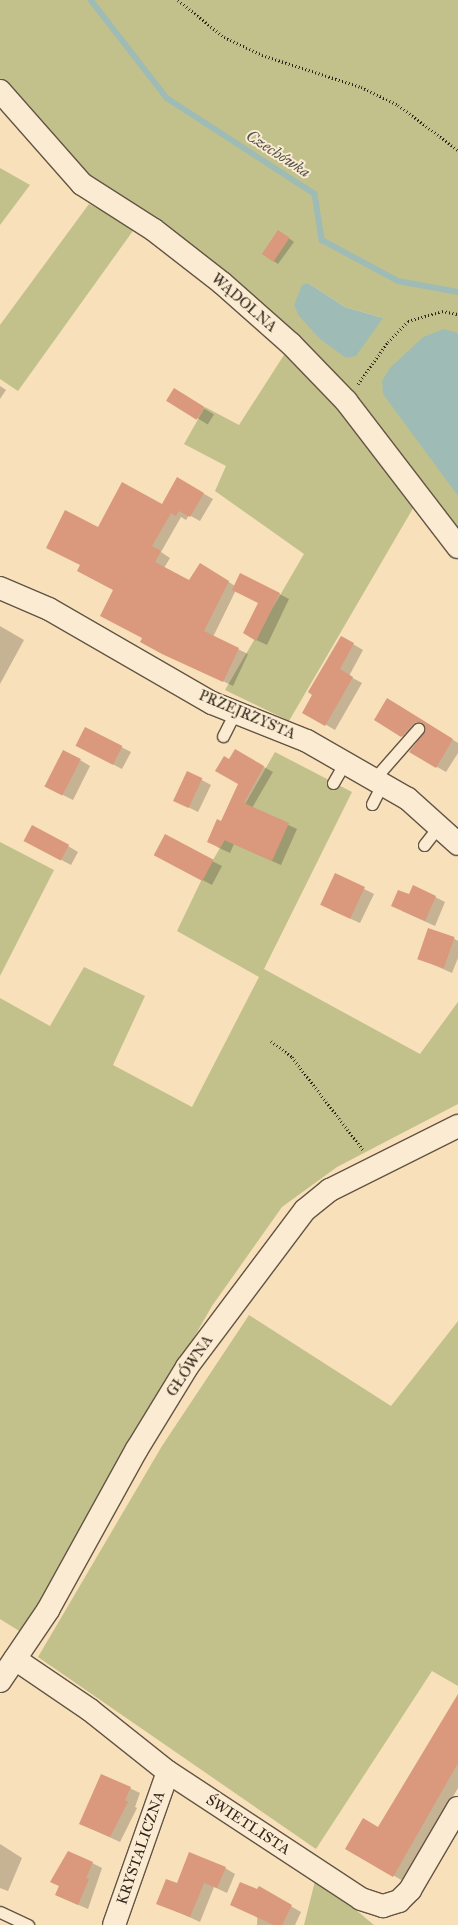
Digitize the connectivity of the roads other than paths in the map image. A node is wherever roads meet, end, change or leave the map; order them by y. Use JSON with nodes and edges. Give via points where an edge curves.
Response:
{"nodes":[{"id":1,"x":0,"y":91,"type":"edge"},
{"id":2,"x":458,"y":547,"type":"edge"},
{"id":3,"x":0,"y":588,"type":"edge"},
{"id":4,"x":235,"y":712,"type":"junction"},
{"id":5,"x":418,"y":729,"type":"dead end"},
{"id":6,"x":224,"y":736,"type":"dead end"},
{"id":7,"x":345,"y":762,"type":"junction"},
{"id":8,"x":378,"y":781,"type":"junction"},
{"id":9,"x":333,"y":783,"type":"dead end"},
{"id":10,"x":372,"y":804,"type":"dead end"},
{"id":11,"x":439,"y":826,"type":"junction"},
{"id":12,"x":458,"y":844,"type":"edge"},
{"id":13,"x":424,"y":845,"type":"dead end"},
{"id":14,"x":458,"y":1126,"type":"edge"},
{"id":15,"x":15,"y":1660,"type":"junction"},
{"id":16,"x":0,"y":1681,"type":"edge"},
{"id":17,"x":168,"y":1772,"type":"junction"},
{"id":18,"x":458,"y":1808,"type":"edge"},
{"id":19,"x":0,"y":1912,"type":"edge"},
{"id":20,"x":28,"y":1925,"type":"edge"},
{"id":21,"x":114,"y":1925,"type":"edge"}],
"edges":[{"from":1,"to":2,"type":"street","name":"WĄDOLNA","via":[[82,184],[154,230],[222,283],[291,344],[346,401]]},
{"from":3,"to":4,"type":"street","name":"PRZEJRZYSTA","via":[[49,609],[212,703]]},
{"from":4,"to":6,"type":"lane"},
{"from":4,"to":7,"type":"street","name":"PRZEJRZYSTA","via":[[307,741]]},
{"from":5,"to":8,"type":"lane"},
{"from":7,"to":8,"type":"street","name":"PRZEJRZYSTA"},
{"from":7,"to":9,"type":"lane"},
{"from":8,"to":10,"type":"lane"},
{"from":8,"to":11,"type":"street","name":"PRZEJRZYSTA","via":[[408,798]]},
{"from":11,"to":12,"type":"street","name":"PRZEJRZYSTA"},
{"from":11,"to":13,"type":"lane"},
{"from":14,"to":15,"type":"street","name":"GŁÓWNA","via":[[330,1190],[305,1210],[187,1367],[137,1449],[48,1610]]},
{"from":15,"to":16,"type":"street","name":"GŁÓWNA"},
{"from":15,"to":17,"type":"street","name":"ŚWIETLISTA","via":[[90,1710]]},
{"from":17,"to":18,"type":"street","name":"ŚWIETLISTA","via":[[361,1899],[383,1906],[399,1901],[410,1890]]},
{"from":17,"to":21,"type":"street","name":"KRYSTALICZNA"},
{"from":19,"to":20,"type":"lane"}]}
